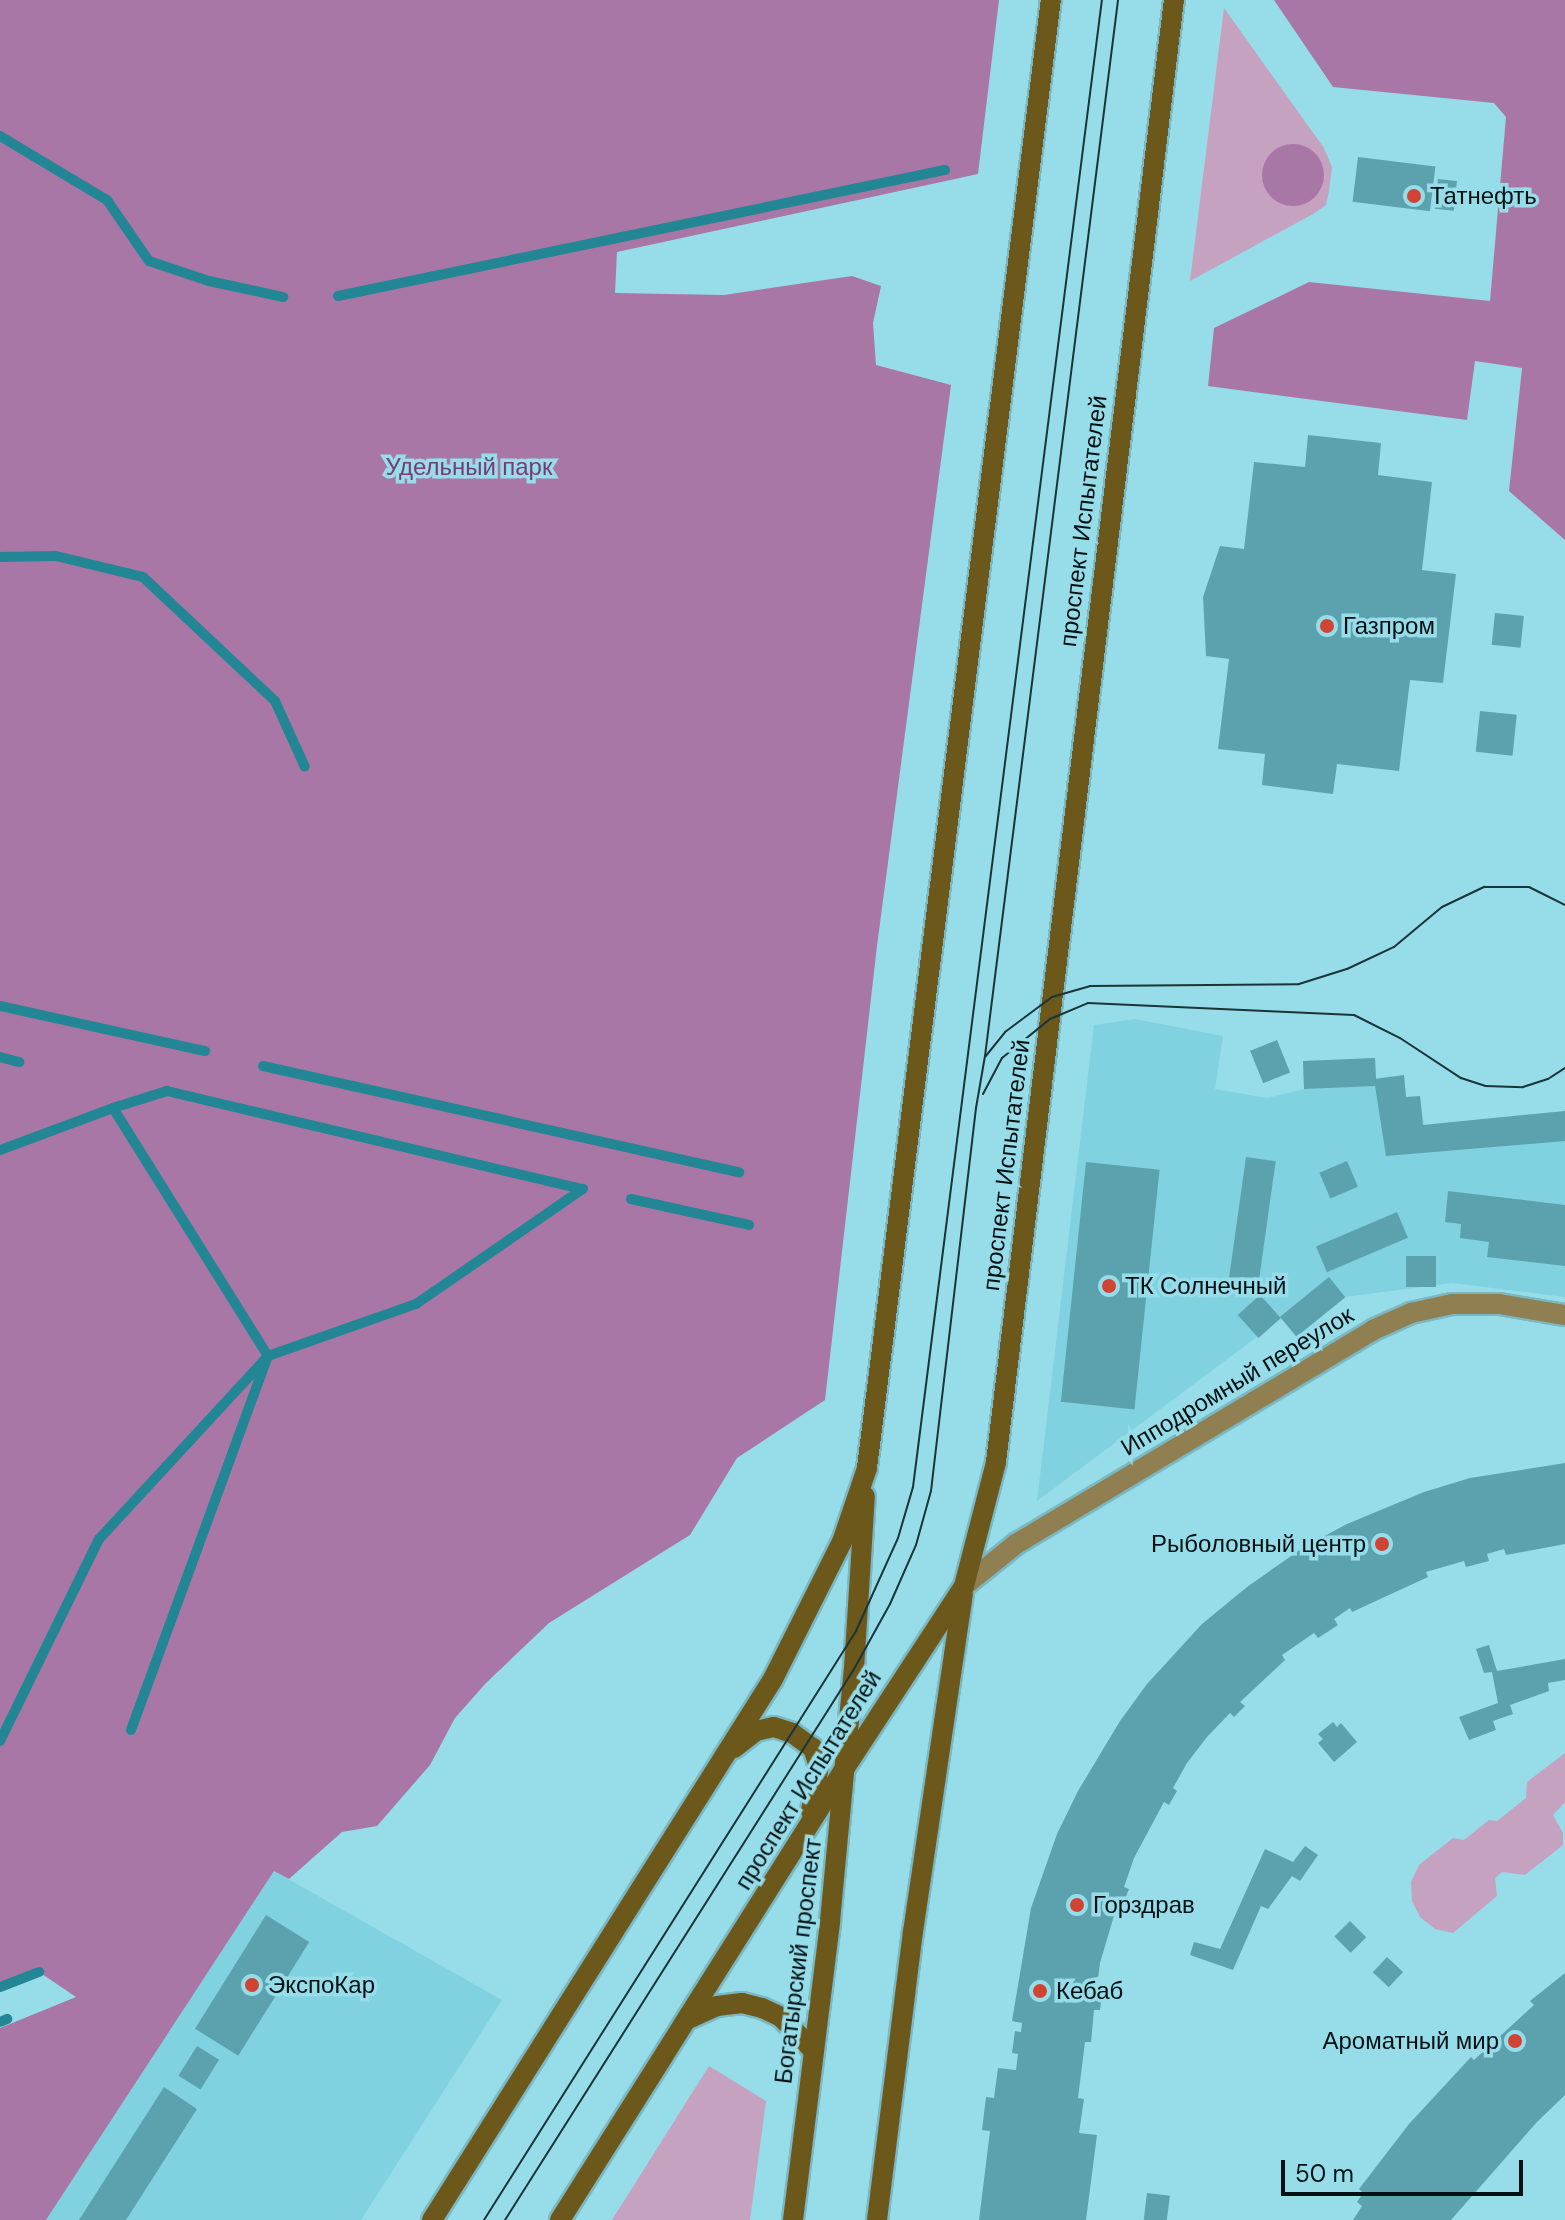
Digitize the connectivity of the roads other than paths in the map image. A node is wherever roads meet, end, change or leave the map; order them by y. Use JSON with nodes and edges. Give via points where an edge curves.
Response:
{"nodes":[{"id":1,"x":1051,"y":0,"type":"edge"},
{"id":2,"x":1174,"y":0,"type":"edge"},
{"id":3,"x":1565,"y":1315,"type":"edge"},
{"id":4,"x":867,"y":1468,"type":"junction"},
{"id":5,"x":964,"y":1586,"type":"junction"},
{"id":6,"x":719,"y":1763,"type":"junction"},
{"id":7,"x":845,"y":1768,"type":"junction"},
{"id":8,"x":805,"y":1830,"type":"junction"},
{"id":9,"x":688,"y":2019,"type":"junction"},
{"id":10,"x":814,"y":2051,"type":"junction"},
{"id":11,"x":432,"y":2220,"type":"edge"},
{"id":12,"x":560,"y":2220,"type":"edge"},
{"id":13,"x":793,"y":2220,"type":"edge"},
{"id":14,"x":877,"y":2220,"type":"edge"}],
"edges":[{"from":1,"to":4,"type":"main road"},
{"from":2,"to":5,"type":"main road","name":"проспект Испытателей","via":[[996,1462]]},
{"from":3,"to":5,"type":"street","name":"Ипподромный переулок","via":[[1499,1304],[1452,1304],[1411,1313],[1373,1330],[1016,1544]]},
{"from":4,"to":6,"type":"main road","via":[[835,1556],[773,1679]]},
{"from":4,"to":7,"type":"main road","name":"Богатырский проспект"},
{"from":5,"to":7,"type":"main road","name":"проспект Испытателей"},
{"from":5,"to":14,"type":"main road"},
{"from":6,"to":8,"type":"main road","via":[[756,1731],[774,1727],[813,1748],[818,1788]]},
{"from":6,"to":11,"type":"main road"},
{"from":7,"to":8,"type":"main road","name":"проспект Испытателей"},
{"from":7,"to":10,"type":"main road","name":"Богатырский проспект"},
{"from":8,"to":9,"type":"main road","name":"проспект Испытателей"},
{"from":9,"to":10,"type":"main road","via":[[717,2006],[742,2003],[762,2008],[781,2017]]},
{"from":9,"to":12,"type":"main road","name":"проспект Испытателей"},
{"from":10,"to":13,"type":"main road","name":"Богатырский проспект"}]}
